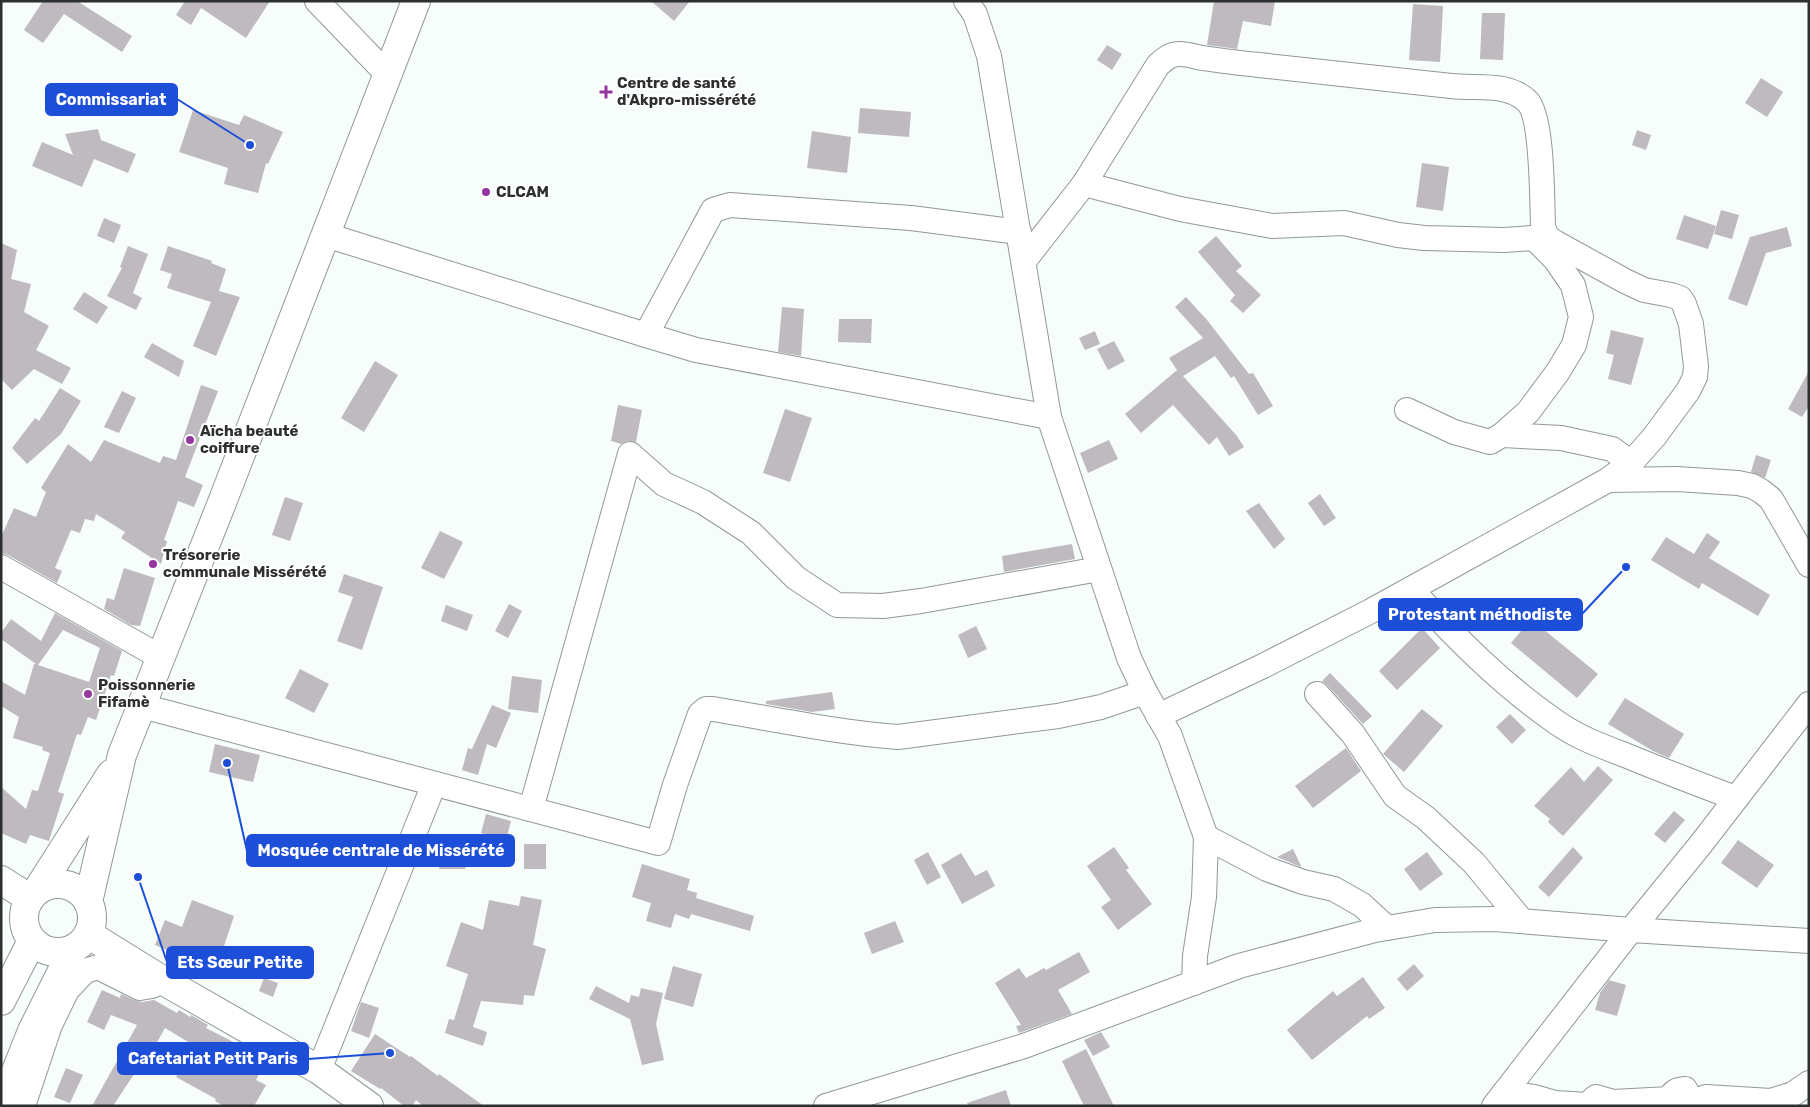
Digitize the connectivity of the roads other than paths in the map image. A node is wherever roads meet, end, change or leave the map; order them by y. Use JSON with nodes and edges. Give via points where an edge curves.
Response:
{"nodes":[{"id":1,"x":317,"y":1,"type":"edge"},
{"id":2,"x":416,"y":1,"type":"edge"},
{"id":3,"x":966,"y":1,"type":"edge"},
{"id":4,"x":388,"y":75,"type":"junction"},
{"id":5,"x":1084,"y":184,"type":"junction"},
{"id":6,"x":1019,"y":232,"type":"junction"},
{"id":7,"x":326,"y":235,"type":"junction"},
{"id":8,"x":1540,"y":238,"type":"junction"},
{"id":9,"x":1024,"y":261,"type":"junction"},
{"id":10,"x":646,"y":336,"type":"junction"},
{"id":11,"x":1407,"y":410,"type":"dead end"},
{"id":12,"x":1049,"y":417,"type":"junction"},
{"id":13,"x":1502,"y":435,"type":"junction"},
{"id":14,"x":1631,"y":463,"type":"junction"},
{"id":15,"x":1608,"y":480,"type":"junction"},
{"id":16,"x":1809,"y":565,"type":"edge"},
{"id":17,"x":1,"y":567,"type":"edge"},
{"id":18,"x":1099,"y":569,"type":"junction"},
{"id":19,"x":1411,"y":589,"type":"junction"},
{"id":20,"x":162,"y":658,"type":"junction"},
{"id":21,"x":1144,"y":692,"type":"junction"},
{"id":22,"x":1317,"y":694,"type":"dead end"},
{"id":23,"x":1809,"y":704,"type":"edge"},
{"id":24,"x":142,"y":706,"type":"junction"},
{"id":25,"x":1158,"y":716,"type":"junction"},
{"id":26,"x":122,"y":755,"type":"junction"},
{"id":27,"x":434,"y":784,"type":"junction"},
{"id":28,"x":1735,"y":798,"type":"junction"},
{"id":29,"x":531,"y":809,"type":"junction"},
{"id":30,"x":1206,"y":837,"type":"junction"},
{"id":31,"x":1,"y":880,"type":"edge"},
{"id":32,"x":33,"y":893,"type":"junction"},
{"id":33,"x":88,"y":902,"type":"junction"},
{"id":34,"x":1522,"y":921,"type":"junction"},
{"id":35,"x":1387,"y":928,"type":"junction"},
{"id":36,"x":1631,"y":930,"type":"junction"},
{"id":37,"x":32,"y":941,"type":"junction"},
{"id":38,"x":1809,"y":941,"type":"edge"},
{"id":39,"x":81,"y":942,"type":"junction"},
{"id":40,"x":162,"y":980,"type":"junction"},
{"id":41,"x":1194,"y":983,"type":"junction"},
{"id":42,"x":1,"y":1001,"type":"edge"},
{"id":43,"x":319,"y":1070,"type":"junction"},
{"id":44,"x":1809,"y":1083,"type":"edge"},
{"id":45,"x":1499,"y":1099,"type":"edge"},
{"id":46,"x":2,"y":1106,"type":"edge"},
{"id":47,"x":23,"y":1106,"type":"edge"},
{"id":48,"x":369,"y":1106,"type":"edge"},
{"id":49,"x":826,"y":1106,"type":"edge"}],
"edges":[{"from":1,"to":4,"type":"street"},
{"from":2,"to":4,"type":"main road"},
{"from":3,"to":6,"type":"street","via":[[975,14],[989,56]]},
{"from":4,"to":7,"type":"main road"},
{"from":5,"to":8,"type":"street","via":[[1180,209],[1272,226],[1344,223],[1424,238]]},
{"from":5,"to":8,"type":"street","via":[[1150,78],[1168,56],[1181,54],[1462,87],[1492,87],[1520,95],[1529,103],[1535,116],[1543,228]]},
{"from":5,"to":9,"type":"street"},
{"from":6,"to":9,"type":"street"},
{"from":6,"to":10,"type":"street","via":[[911,218],[730,205],[713,210]]},
{"from":7,"to":10,"type":"street"},
{"from":7,"to":20,"type":"main road"},
{"from":8,"to":13,"type":"street","via":[[1573,285],[1581,317],[1574,345],[1557,373],[1528,412]]},
{"from":8,"to":14,"type":"street","via":[[1644,290],[1680,298],[1684,304],[1692,332],[1695,378],[1654,438]]},
{"from":9,"to":12,"type":"street"},
{"from":10,"to":12,"type":"street","via":[[696,350]]},
{"from":11,"to":13,"type":"street","via":[[1454,432],[1490,442]]},
{"from":12,"to":18,"type":"street"},
{"from":13,"to":14,"type":"street","via":[[1561,438],[1612,449]]},
{"from":14,"to":15,"type":"street"},
{"from":15,"to":16,"type":"street","via":[[1677,480],[1752,486],[1771,499]]},
{"from":15,"to":19,"type":"street"},
{"from":17,"to":20,"type":"street"},
{"from":18,"to":21,"type":"street"},
{"from":18,"to":29,"type":"street","via":[[921,602],[837,606],[796,578],[751,533],[703,502],[664,484],[630,454]]},
{"from":19,"to":25,"type":"street"},
{"from":19,"to":28,"type":"street","via":[[1482,662],[1557,723],[1592,742]]},
{"from":20,"to":24,"type":"main road"},
{"from":21,"to":25,"type":"street"},
{"from":21,"to":29,"type":"street","via":[[1101,707],[1058,716],[898,737],[706,709],[700,714],[658,843]]},
{"from":22,"to":34,"type":"street","via":[[1353,734],[1395,796],[1426,818],[1474,863]]},
{"from":23,"to":28,"type":"street"},
{"from":24,"to":26,"type":"main road"},
{"from":24,"to":27,"type":"street"},
{"from":25,"to":30,"type":"street","via":[[1170,736]]},
{"from":26,"to":32,"type":"main road"},
{"from":26,"to":33,"type":"main road"},
{"from":27,"to":29,"type":"street"},
{"from":27,"to":43,"type":"street"},
{"from":28,"to":36,"type":"street"},
{"from":30,"to":35,"type":"street","via":[[1267,869],[1334,889],[1362,905]]},
{"from":30,"to":41,"type":"street","via":[[1204,898]]},
{"from":31,"to":32,"type":"main road"},
{"from":32,"to":33,"type":"main road","via":[[52,883],[66,884],[79,890]]},
{"from":32,"to":37,"type":"main road","via":[[23,912],[24,928]]},
{"from":33,"to":39,"type":"main road","via":[[92,927]]},
{"from":34,"to":35,"type":"street","via":[[1435,920]]},
{"from":34,"to":36,"type":"street"},
{"from":35,"to":41,"type":"street","via":[[1239,966]]},
{"from":36,"to":38,"type":"street"},
{"from":36,"to":45,"type":"street"},
{"from":37,"to":39,"type":"main road","via":[[44,950],[58,953]]},
{"from":37,"to":42,"type":"main road"},
{"from":39,"to":40,"type":"main road"},
{"from":39,"to":46,"type":"main road","via":[[32,1031]]},
{"from":40,"to":43,"type":"main road"},
{"from":40,"to":47,"type":"street","via":[[140,988],[98,967],[85,971],[67,990],[50,1025]]},
{"from":41,"to":49,"type":"street","via":[[1024,1046]]},
{"from":43,"to":48,"type":"main road"},
{"from":44,"to":45,"type":"street","via":[[1793,1094],[1771,1101],[1706,1097],[1693,1102],[1685,1089],[1677,1090],[1670,1099],[1613,1102],[1596,1097],[1587,1105],[1555,1103],[1534,1097]]}]}
